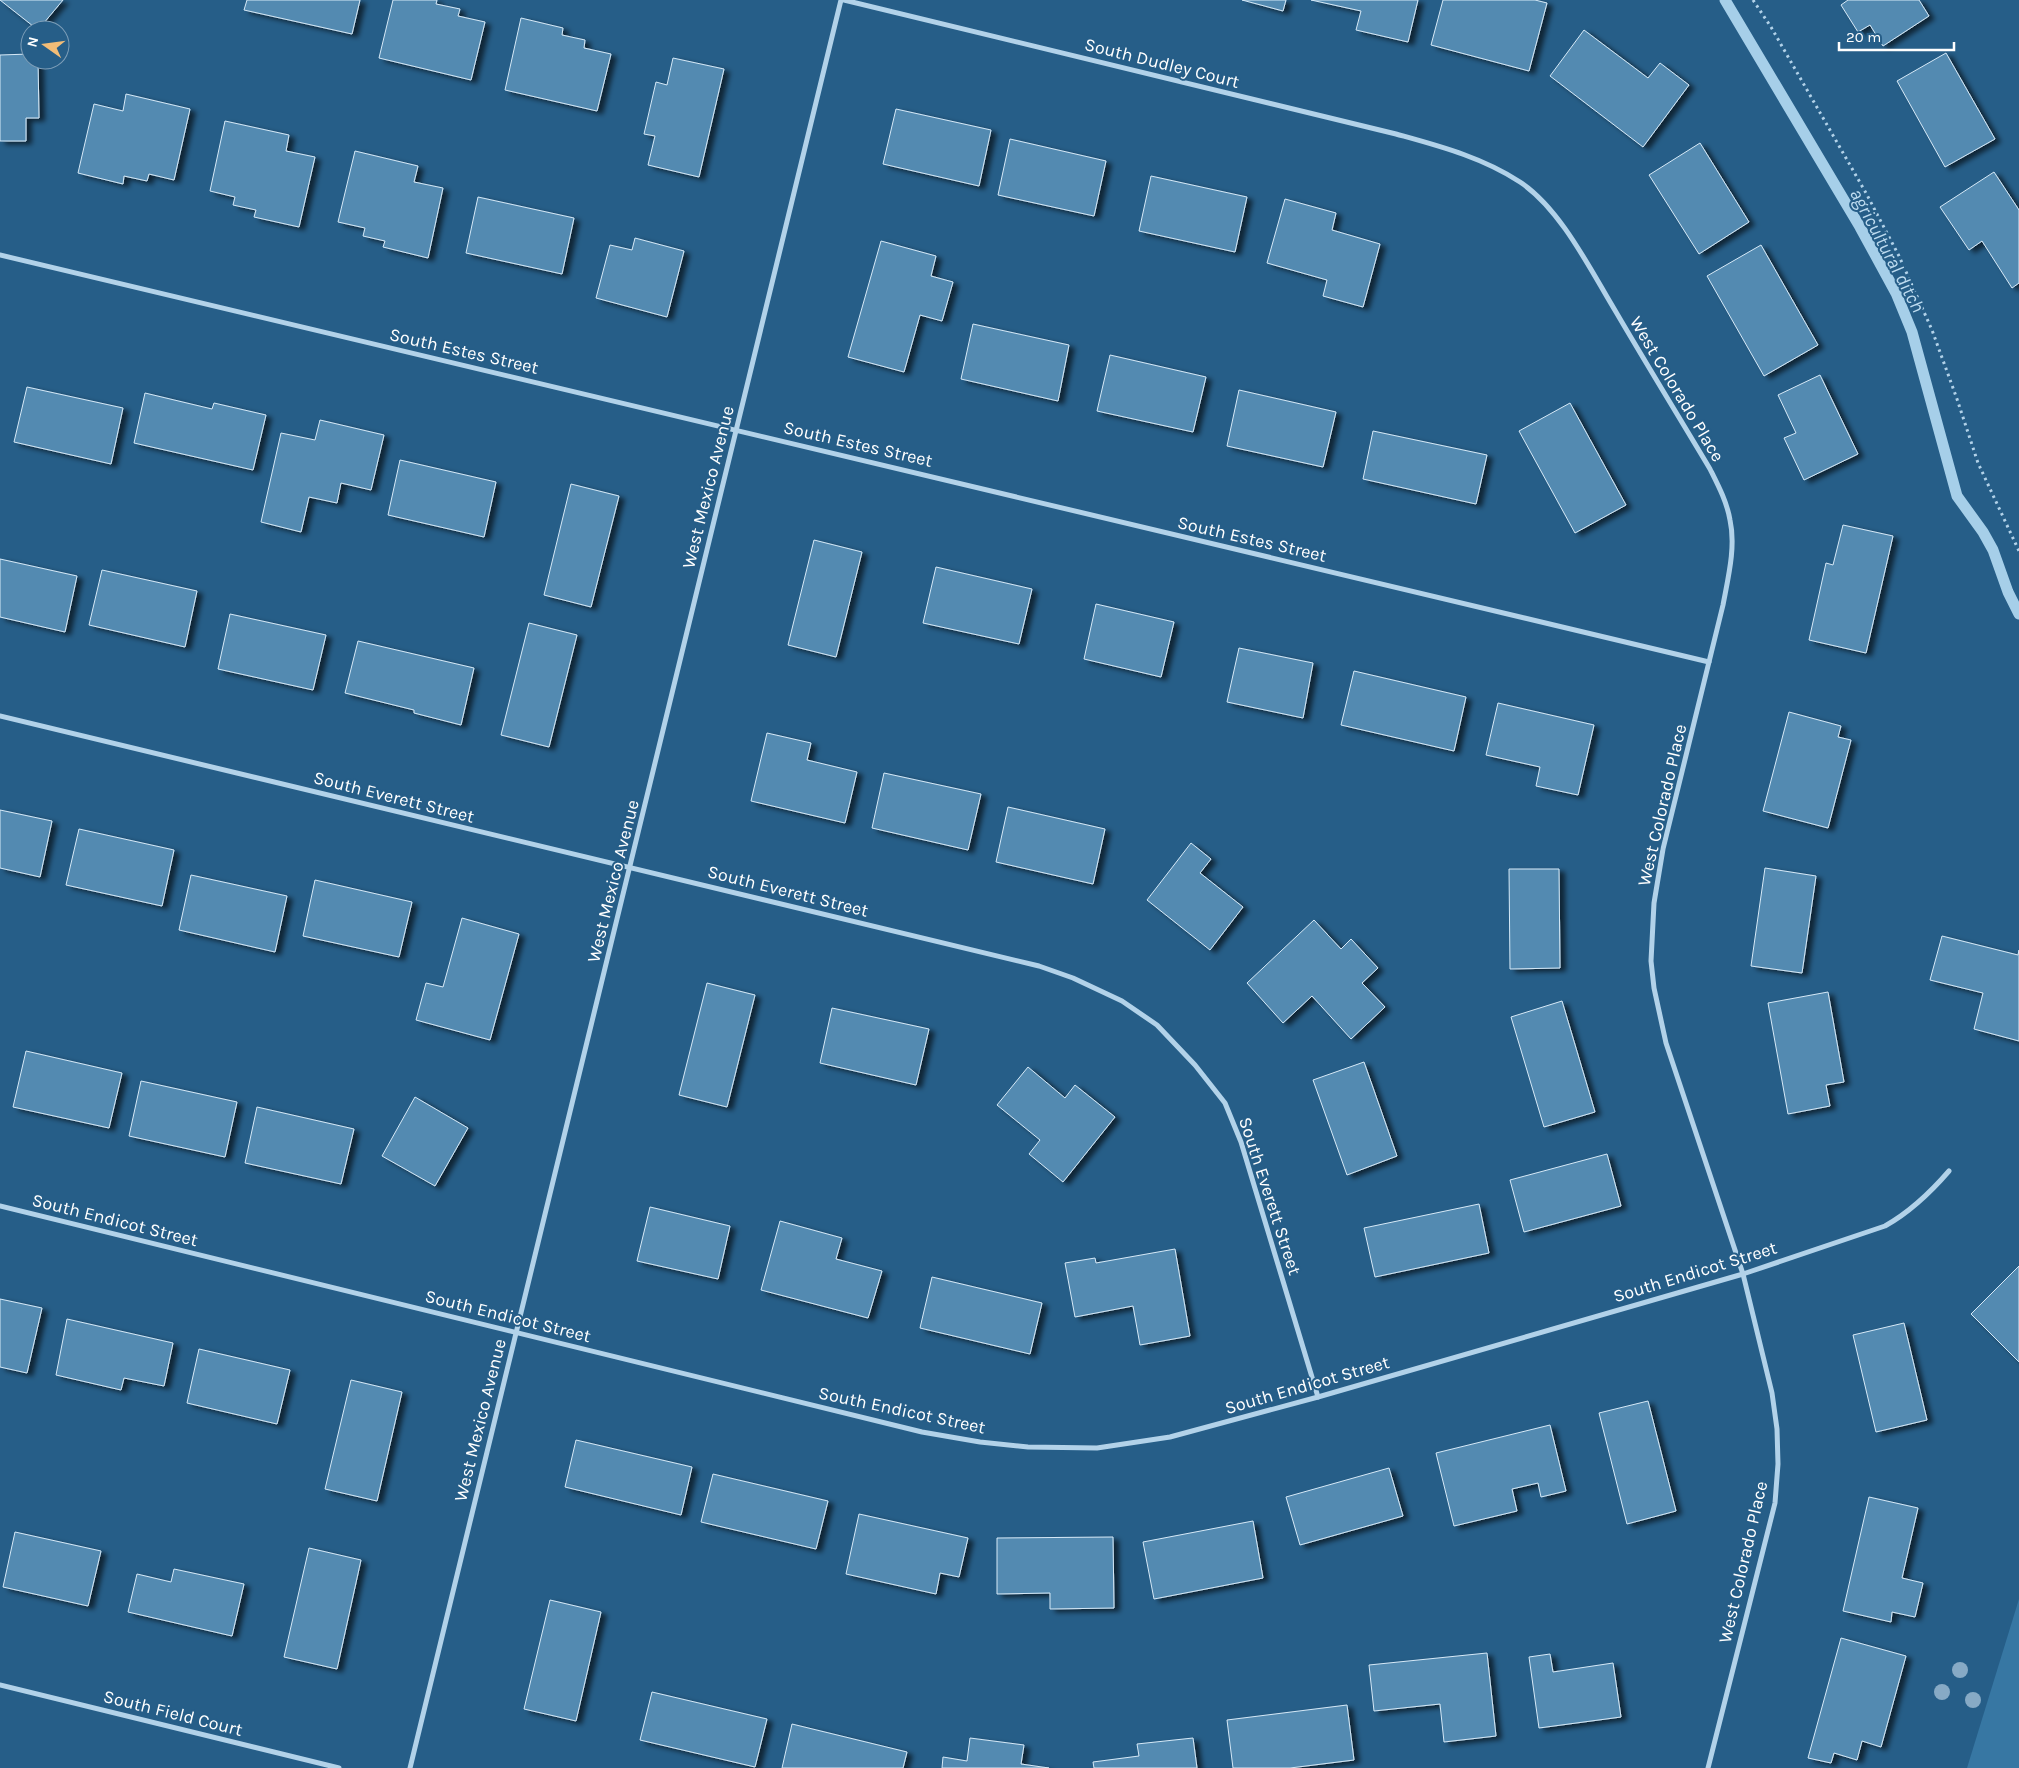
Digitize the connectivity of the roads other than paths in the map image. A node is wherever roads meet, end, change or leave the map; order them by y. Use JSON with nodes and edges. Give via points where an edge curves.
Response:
{"nodes":[{"id":1,"x":842,"y":0,"type":"edge"},
{"id":2,"x":1472,"y":157,"type":"joint"},
{"id":3,"x":0,"y":255,"type":"edge"},
{"id":4,"x":736,"y":430,"type":"junction"},
{"id":5,"x":1709,"y":662,"type":"junction"},
{"id":6,"x":0,"y":716,"type":"edge"},
{"id":7,"x":630,"y":868,"type":"junction"},
{"id":8,"x":1949,"y":1171,"type":"dead end"},
{"id":9,"x":0,"y":1206,"type":"edge"},
{"id":10,"x":1742,"y":1274,"type":"junction"},
{"id":11,"x":516,"y":1332,"type":"junction"},
{"id":12,"x":1318,"y":1397,"type":"junction"},
{"id":13,"x":0,"y":1685,"type":"edge"},
{"id":14,"x":339,"y":1768,"type":"edge"},
{"id":15,"x":410,"y":1768,"type":"edge"},
{"id":16,"x":1708,"y":1768,"type":"edge"}],
"edges":[{"from":1,"to":2,"type":"street","name":"South Dudley Court","via":[[1396,134]]},
{"from":1,"to":4,"type":"street","name":"West Mexico Avenue"},
{"from":2,"to":5,"type":"street","name":"West Colorado Place","via":[[1521,183],[1559,221],[1589,266],[1722,493],[1730,519],[1731,557]]},
{"from":3,"to":4,"type":"street","name":"South Estes Street"},
{"from":4,"to":5,"type":"street","name":"South Estes Street"},
{"from":4,"to":7,"type":"street","name":"West Mexico Avenue"},
{"from":5,"to":10,"type":"street","name":"West Colorado Place","via":[[1663,848],[1654,904],[1650,961],[1666,1043]]},
{"from":6,"to":7,"type":"street","name":"South Everett Street"},
{"from":7,"to":11,"type":"street","name":"West Mexico Avenue"},
{"from":7,"to":12,"type":"street","name":"South Everett Street","via":[[1039,966],[1122,1001],[1157,1025],[1195,1064],[1225,1103],[1241,1142]]},
{"from":8,"to":10,"type":"street","name":"South Endicot Street","via":[[1932,1191],[1900,1218],[1885,1226]]},
{"from":9,"to":11,"type":"street","name":"South Endicot Street"},
{"from":10,"to":12,"type":"street","name":"South Endicot Street"},
{"from":10,"to":16,"type":"street","name":"West Colorado Place","via":[[1772,1393],[1778,1464],[1775,1503]]},
{"from":11,"to":12,"type":"street","name":"South Endicot Street","via":[[922,1432],[1028,1447],[1097,1448],[1170,1437]]},
{"from":11,"to":15,"type":"street","name":"West Mexico Avenue"},
{"from":13,"to":14,"type":"street","name":"South Field Court"}]}
